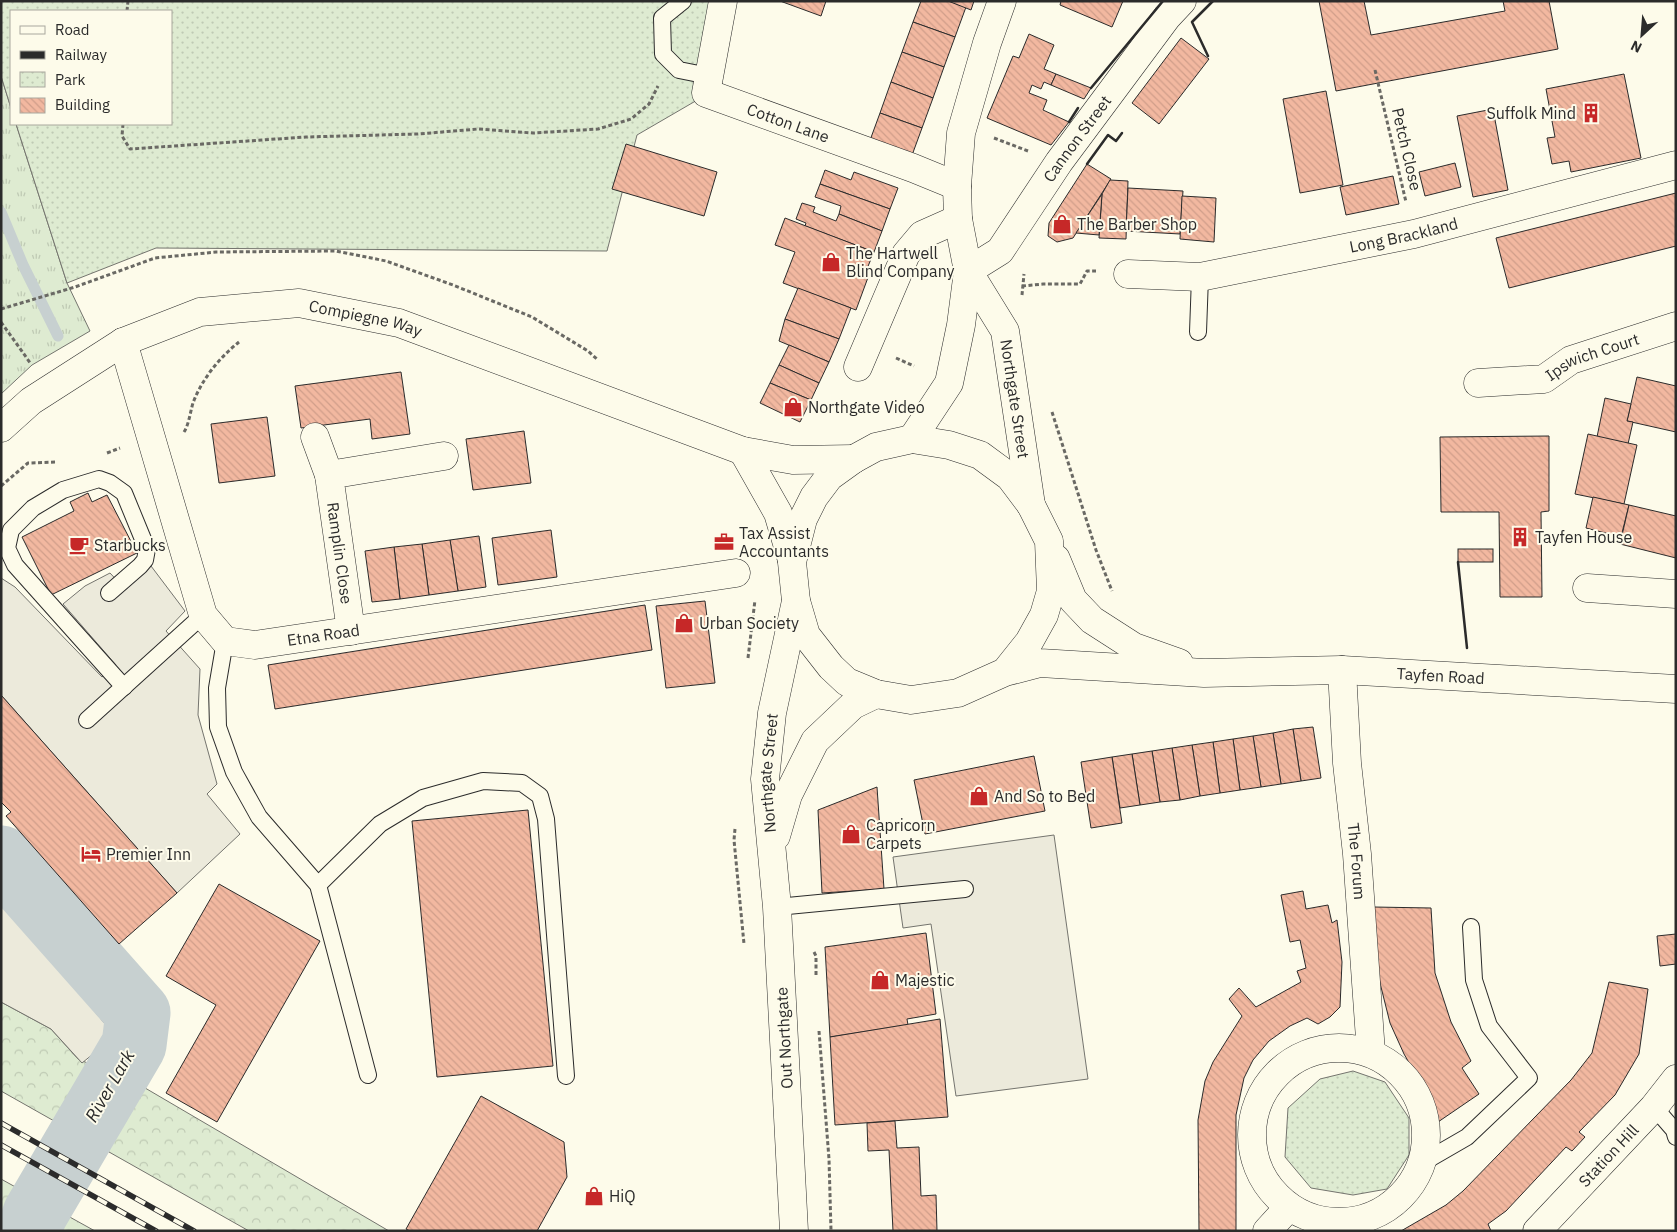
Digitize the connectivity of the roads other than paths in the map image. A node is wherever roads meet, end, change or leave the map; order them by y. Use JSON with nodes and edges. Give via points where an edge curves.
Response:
{"nodes":[{"id":1,"x":683,"y":1,"type":"edge"},
{"id":2,"x":719,"y":1,"type":"edge"},
{"id":3,"x":1002,"y":1,"type":"edge"},
{"id":4,"x":1182,"y":1,"type":"edge"},
{"id":5,"x":723,"y":2,"type":"edge"},
{"id":6,"x":709,"y":76,"type":"junction"},
{"id":7,"x":1676,"y":165,"type":"edge"},
{"id":8,"x":957,"y":186,"type":"junction"},
{"id":9,"x":958,"y":220,"type":"junction"},
{"id":10,"x":968,"y":271,"type":"junction"},
{"id":11,"x":1128,"y":274,"type":"road end"},
{"id":12,"x":1200,"y":277,"type":"junction"},
{"id":13,"x":1676,"y":326,"type":"edge"},
{"id":14,"x":1198,"y":332,"type":"dead end"},
{"id":15,"x":123,"y":342,"type":"junction"},
{"id":16,"x":858,"y":368,"type":"dead end"},
{"id":17,"x":1478,"y":383,"type":"dead end"},
{"id":18,"x":1,"y":428,"type":"edge"},
{"id":19,"x":315,"y":437,"type":"dead end"},
{"id":20,"x":912,"y":440,"type":"junction"},
{"id":21,"x":742,"y":452,"type":"junction"},
{"id":22,"x":444,"y":456,"type":"dead end"},
{"id":23,"x":854,"y":459,"type":"junction"},
{"id":24,"x":329,"y":475,"type":"junction"},
{"id":25,"x":1031,"y":505,"type":"junction"},
{"id":26,"x":1049,"y":541,"type":"junction"},
{"id":27,"x":792,"y":562,"type":"junction"},
{"id":28,"x":736,"y":573,"type":"dead end"},
{"id":29,"x":1587,"y":588,"type":"dead end"},
{"id":30,"x":109,"y":594,"type":"dead end"},
{"id":31,"x":1676,"y":594,"type":"edge"},
{"id":32,"x":796,"y":601,"type":"junction"},
{"id":33,"x":203,"y":615,"type":"junction"},
{"id":34,"x":350,"y":630,"type":"junction"},
{"id":35,"x":225,"y":641,"type":"junction"},
{"id":36,"x":1342,"y":670,"type":"junction"},
{"id":37,"x":1005,"y":672,"type":"junction"},
{"id":38,"x":1204,"y":673,"type":"junction"},
{"id":39,"x":124,"y":687,"type":"junction"},
{"id":40,"x":1676,"y":689,"type":"edge"},
{"id":41,"x":876,"y":694,"type":"junction"},
{"id":42,"x":87,"y":720,"type":"dead end"},
{"id":43,"x":772,"y":846,"type":"junction"},
{"id":44,"x":318,"y":885,"type":"junction"},
{"id":45,"x":966,"y":889,"type":"dead end"},
{"id":46,"x":777,"y":907,"type":"junction"},
{"id":47,"x":1470,"y":927,"type":"dead end"},
{"id":48,"x":1371,"y":1053,"type":"junction"},
{"id":49,"x":368,"y":1075,"type":"dead end"},
{"id":50,"x":566,"y":1076,"type":"dead end"},
{"id":51,"x":1676,"y":1079,"type":"edge"},
{"id":52,"x":1654,"y":1107,"type":"junction"},
{"id":53,"x":1676,"y":1137,"type":"edge"},
{"id":54,"x":1422,"y":1162,"type":"junction"},
{"id":55,"x":1289,"y":1207,"type":"junction"},
{"id":56,"x":794,"y":1231,"type":"edge"},
{"id":57,"x":1267,"y":1231,"type":"edge"},
{"id":58,"x":1537,"y":1231,"type":"edge"}],
"edges":[{"from":1,"to":6,"type":"lane","via":[[662,18],[663,54],[679,70]]},
{"from":2,"to":5,"type":"lane"},
{"from":3,"to":8,"type":"street","name":"Northgate Street","via":[[960,133]]},
{"from":4,"to":10,"type":"street","name":"Cannon Street","via":[[1059,162],[1000,251]]},
{"from":5,"to":6,"type":"street","name":"Cotton Lane"},
{"from":6,"to":8,"type":"street","name":"Cotton Lane","via":[[706,93]]},
{"from":7,"to":12,"type":"street","name":"Long Brackland","via":[[1414,234]]},
{"from":8,"to":9,"type":"street","name":"Northgate Street"},
{"from":9,"to":10,"type":"street","name":"Northgate Street"},
{"from":9,"to":16,"type":"street","via":[[922,235],[906,254]]},
{"from":10,"to":20,"type":"street","name":"Northgate Street","via":[[949,383]]},
{"from":10,"to":25,"type":"street","name":"Northgate Street","via":[[1005,331]]},
{"from":11,"to":12,"type":"street","name":"Long Brackland"},
{"from":12,"to":14,"type":"lane"},
{"from":13,"to":17,"type":"street","name":"Ipswich Court","via":[[1570,360],[1544,379]]},
{"from":15,"to":18,"type":"street","name":"Compiegne Way","via":[[31,401]]},
{"from":15,"to":21,"type":"street","name":"Compiegne Way","via":[[200,312],[299,303],[399,323]]},
{"from":15,"to":33,"type":"street"},
{"from":19,"to":24,"type":"street","name":"Ramplin Close"},
{"from":20,"to":23,"type":"street","via":[[876,447]]},
{"from":20,"to":25,"type":"street","via":[[949,445],[980,456],[1010,477]]},
{"from":21,"to":23,"type":"street","name":"Compiegne Way","via":[[794,460]]},
{"from":21,"to":27,"type":"street","via":[[778,513]]},
{"from":22,"to":24,"type":"street"},
{"from":23,"to":27,"type":"street","via":[[828,477],[814,497],[803,519]]},
{"from":24,"to":34,"type":"street","name":"Ramplin Close"},
{"from":25,"to":26,"type":"street"},
{"from":26,"to":37,"type":"street","via":[[1051,591],[1044,615],[1030,642]]},
{"from":26,"to":38,"type":"street","via":[[1073,600],[1092,620],[1134,647]]},
{"from":27,"to":32,"type":"street"},
{"from":28,"to":34,"type":"street","name":"Etna Road"},
{"from":29,"to":31,"type":"street"},
{"from":30,"to":39,"type":"lane","via":[[140,566],[147,549],[124,493],[110,483],[99,479],[63,490],[33,508],[11,530],[7,548],[16,564]]},
{"from":32,"to":41,"type":"street","name":"Tayfen Road","via":[[806,635],[830,667],[847,682]]},
{"from":32,"to":43,"type":"street","name":"Northgate Street","via":[[772,713],[765,779]]},
{"from":33,"to":35,"type":"street"},
{"from":33,"to":39,"type":"lane"},
{"from":34,"to":35,"type":"street","name":"Etna Road","via":[[255,645]]},
{"from":35,"to":44,"type":"lane","via":[[217,688],[218,727],[234,772],[259,817]]},
{"from":36,"to":38,"type":"street","name":"Tayfen Road"},
{"from":36,"to":40,"type":"street","name":"Tayfen Road"},
{"from":36,"to":48,"type":"street","name":"The Forum"},
{"from":37,"to":38,"type":"street","name":"Tayfen Road","via":[[1040,663]]},
{"from":37,"to":41,"type":"street","name":"Tayfen Road","via":[[958,693],[911,700]]},
{"from":39,"to":42,"type":"lane"},
{"from":41,"to":43,"type":"street","name":"Northgate Street","via":[[853,705],[815,741],[788,795]]},
{"from":43,"to":46,"type":"street","name":"Out Northgate"},
{"from":44,"to":49,"type":"lane"},
{"from":44,"to":50,"type":"lane","via":[[380,824],[423,798],[483,781],[522,783],[540,796],[546,818]]},
{"from":45,"to":46,"type":"lane"},
{"from":46,"to":56,"type":"street","name":"Out Northgate"},
{"from":47,"to":54,"type":"lane","via":[[1474,980],[1489,1026],[1529,1078],[1467,1137]]},
{"from":48,"to":54,"type":"street","via":[[1397,1069],[1416,1093],[1425,1117]]},
{"from":48,"to":55,"type":"street","via":[[1331,1048],[1302,1056],[1284,1066],[1264,1089],[1254,1114],[1251,1144],[1260,1173]]},
{"from":51,"to":52,"type":"street","name":"Station Hill"},
{"from":52,"to":53,"type":"lane","via":[[1674,1130]]},
{"from":52,"to":58,"type":"street","name":"Station Hill"},
{"from":54,"to":55,"type":"street","via":[[1408,1190],[1394,1204],[1367,1218],[1338,1223],[1307,1217]]},
{"from":55,"to":57,"type":"street"}]}
